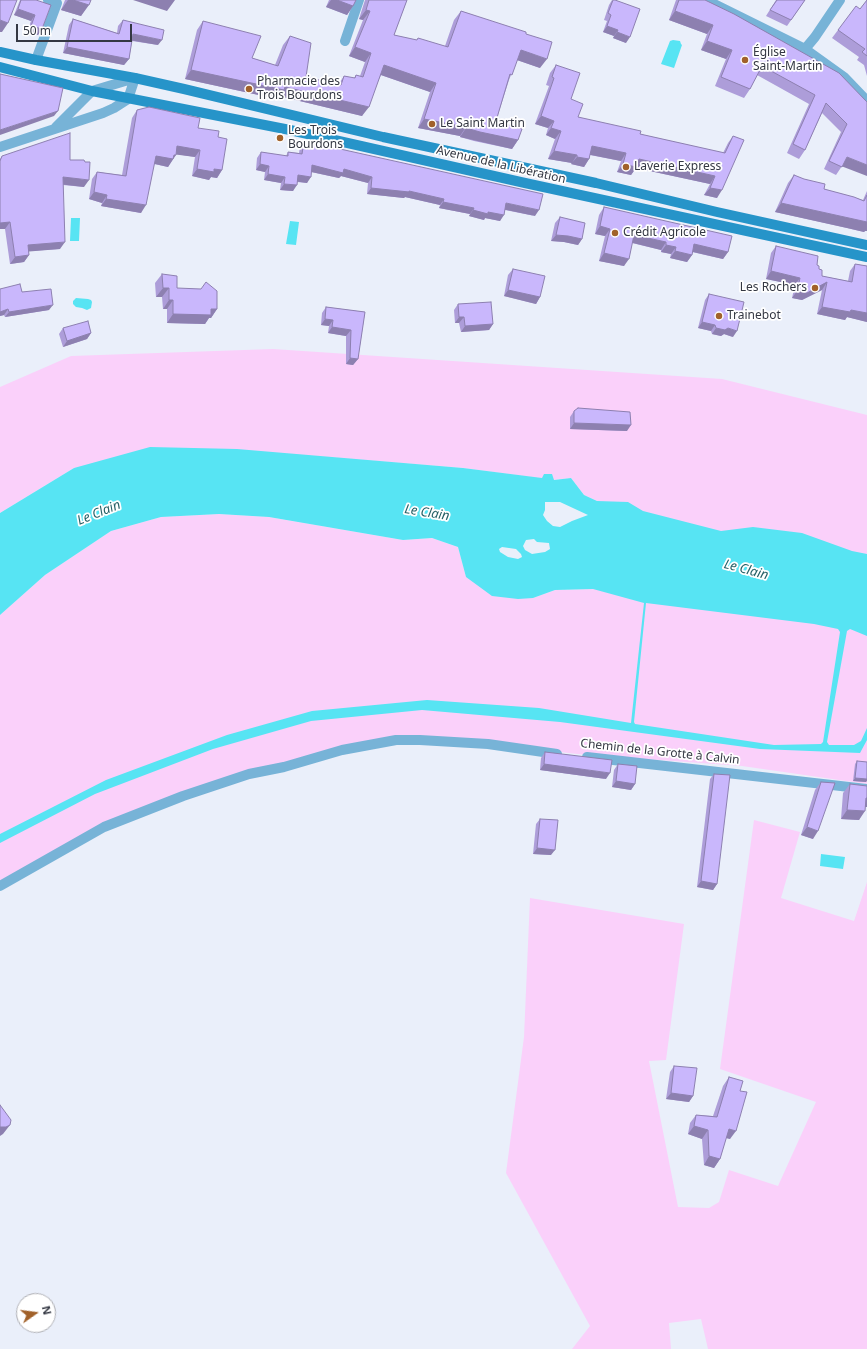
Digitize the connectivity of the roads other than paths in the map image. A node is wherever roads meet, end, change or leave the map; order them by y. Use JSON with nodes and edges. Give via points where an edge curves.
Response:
{"nodes":[{"id":1,"x":48,"y":0,"type":"edge"},
{"id":2,"x":359,"y":0,"type":"edge"},
{"id":3,"x":706,"y":0,"type":"edge"},
{"id":4,"x":840,"y":0,"type":"edge"},
{"id":5,"x":344,"y":41,"type":"dead end"},
{"id":6,"x":805,"y":49,"type":"junction"},
{"id":7,"x":0,"y":52,"type":"edge"},
{"id":8,"x":36,"y":60,"type":"junction"},
{"id":9,"x":0,"y":67,"type":"edge"},
{"id":10,"x":135,"y":78,"type":"junction"},
{"id":11,"x":92,"y":91,"type":"junction"},
{"id":12,"x":128,"y":99,"type":"junction"},
{"id":13,"x":867,"y":101,"type":"edge"},
{"id":14,"x":55,"y":128,"type":"junction"},
{"id":15,"x":0,"y":147,"type":"edge"},
{"id":16,"x":867,"y":244,"type":"edge"},
{"id":17,"x":867,"y":257,"type":"edge"},
{"id":18,"x":867,"y":789,"type":"edge"},
{"id":19,"x":0,"y":886,"type":"edge"}],
"edges":[{"from":1,"to":8,"type":"street","via":[[57,3]]},
{"from":2,"to":5,"type":"street"},
{"from":3,"to":6,"type":"street"},
{"from":4,"to":6,"type":"street"},
{"from":6,"to":13,"type":"street","via":[[844,77]]},
{"from":7,"to":8,"type":"main road","name":"Avenue de la Libération"},
{"from":8,"to":10,"type":"main road","name":"Avenue de la Libération"},
{"from":9,"to":11,"type":"main road","name":"Avenue de la Libération"},
{"from":10,"to":11,"type":"street"},
{"from":10,"to":12,"type":"street"},
{"from":10,"to":16,"type":"main road","name":"Avenue de la Libération","via":[[383,137]]},
{"from":11,"to":12,"type":"main road","name":"Avenue de la Libération"},
{"from":11,"to":14,"type":"street"},
{"from":12,"to":14,"type":"street","via":[[103,113]]},
{"from":12,"to":17,"type":"main road","name":"Avenue de la Libération","via":[[290,130],[525,184]]},
{"from":14,"to":15,"type":"street"},
{"from":18,"to":19,"type":"street","name":"Chemin de la Grotte à Calvin","via":[[488,744],[396,740],[342,750],[249,774],[183,796],[104,827]]}]}
